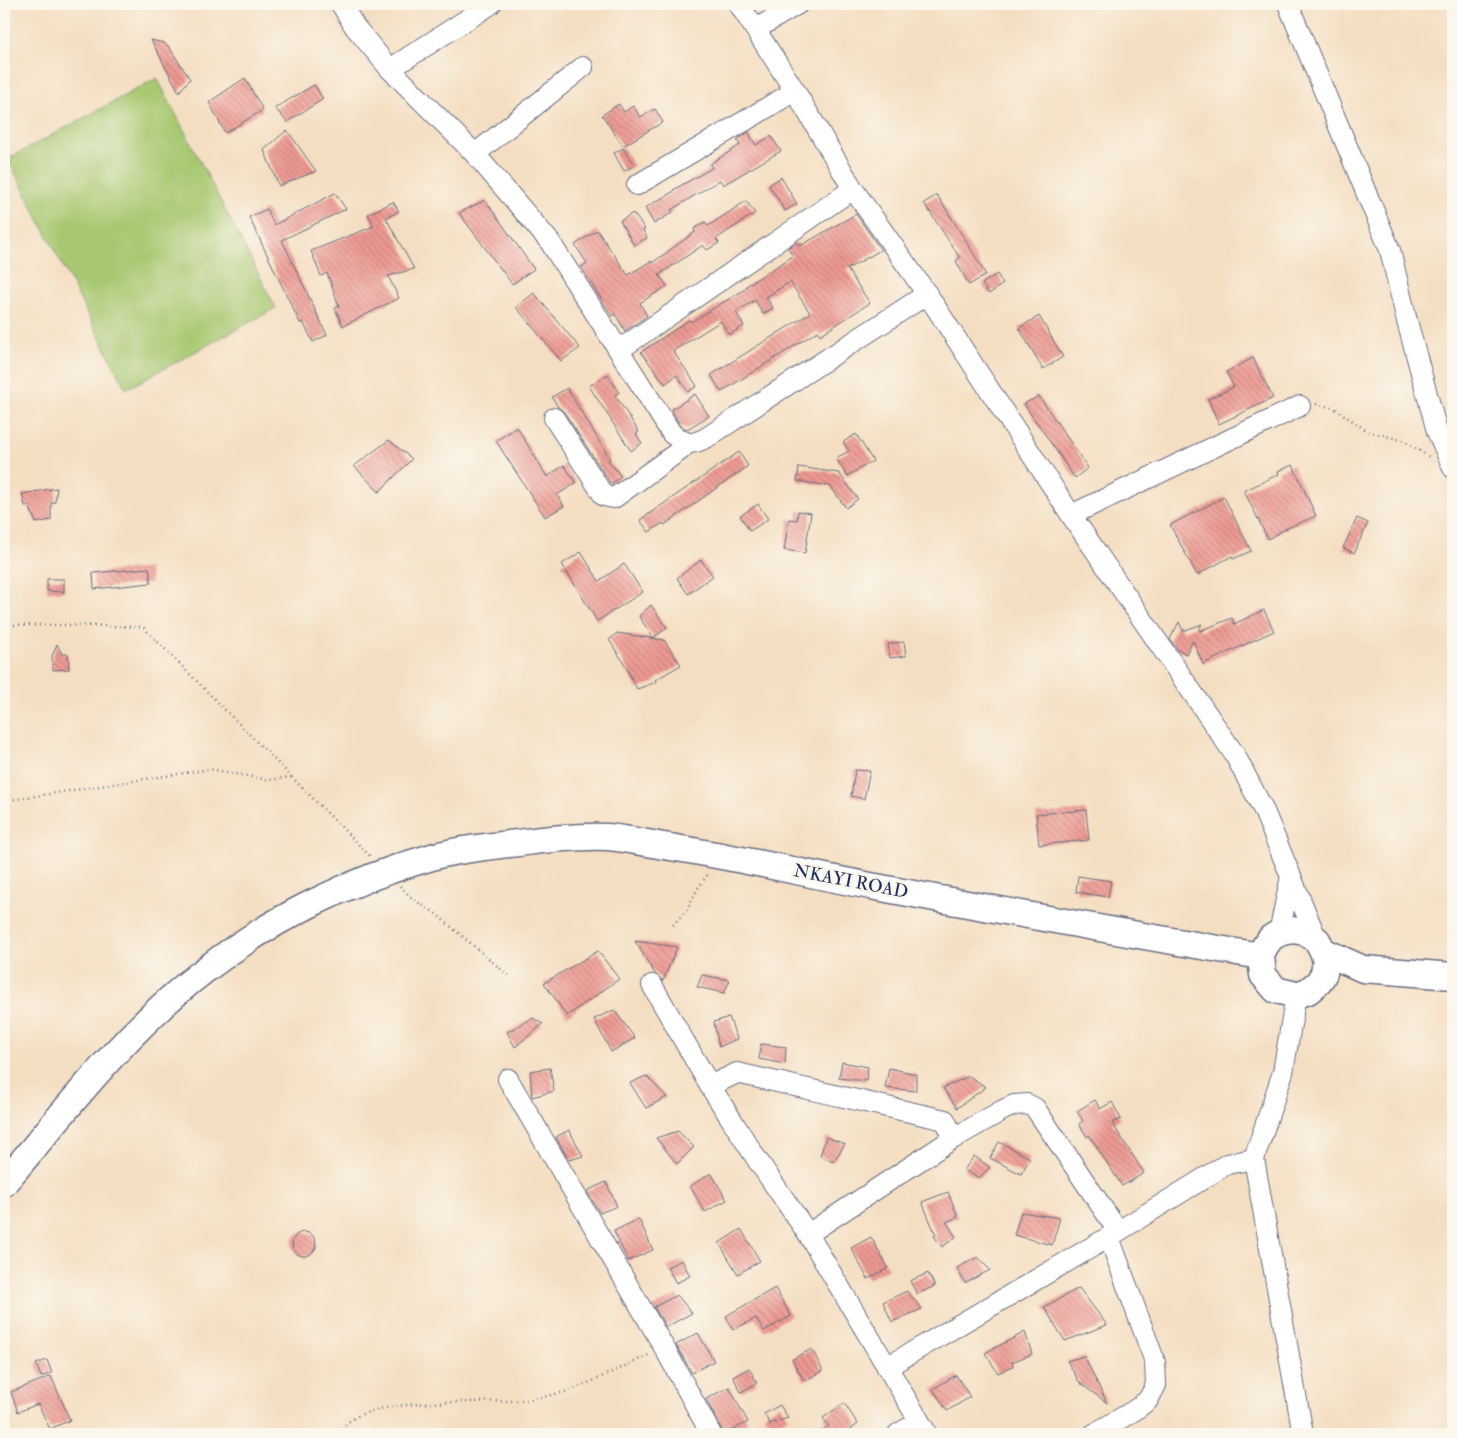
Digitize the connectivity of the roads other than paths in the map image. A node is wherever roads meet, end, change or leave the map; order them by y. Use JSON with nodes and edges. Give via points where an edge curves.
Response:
{"nodes":[{"id":1,"x":341,"y":4,"type":"edge"},
{"id":2,"x":491,"y":4,"type":"edge"},
{"id":3,"x":739,"y":4,"type":"edge"},
{"id":4,"x":798,"y":4,"type":"edge"},
{"id":5,"x":1288,"y":4,"type":"edge"},
{"id":6,"x":756,"y":29,"type":"junction"},
{"id":7,"x":583,"y":67,"type":"dead end"},
{"id":8,"x":390,"y":69,"type":"junction"},
{"id":9,"x":794,"y":91,"type":"junction"},
{"id":10,"x":475,"y":154,"type":"junction"},
{"id":11,"x":638,"y":185,"type":"dead end"},
{"id":12,"x":853,"y":189,"type":"junction"},
{"id":13,"x":927,"y":294,"type":"junction"},
{"id":14,"x":619,"y":350,"type":"junction"},
{"id":15,"x":1300,"y":406,"type":"road end"},
{"id":16,"x":554,"y":418,"type":"dead end"},
{"id":17,"x":685,"y":443,"type":"junction"},
{"id":18,"x":1453,"y":467,"type":"edge"},
{"id":19,"x":1071,"y":514,"type":"junction"},
{"id":20,"x":1291,"y":876,"type":"junction"},
{"id":21,"x":1279,"y":933,"type":"junction"},
{"id":22,"x":1320,"y":945,"type":"junction"},
{"id":23,"x":1261,"y":956,"type":"junction"},
{"id":24,"x":1363,"y":969,"type":"junction"},
{"id":25,"x":1453,"y":976,"type":"edge"},
{"id":26,"x":1319,"y":982,"type":"junction"},
{"id":27,"x":652,"y":985,"type":"dead end"},
{"id":28,"x":1296,"y":995,"type":"junction"},
{"id":29,"x":508,"y":1079,"type":"dead end"},
{"id":30,"x":710,"y":1086,"type":"junction"},
{"id":31,"x":954,"y":1138,"type":"junction"},
{"id":32,"x":1254,"y":1159,"type":"junction"},
{"id":33,"x":4,"y":1183,"type":"edge"},
{"id":34,"x":808,"y":1234,"type":"junction"},
{"id":35,"x":1113,"y":1234,"type":"junction"},
{"id":36,"x":887,"y":1367,"type":"junction"},
{"id":37,"x":923,"y":1428,"type":"edge"},
{"id":38,"x":1103,"y":1432,"type":"edge"},
{"id":39,"x":712,"y":1434,"type":"edge"},
{"id":40,"x":898,"y":1434,"type":"edge"},
{"id":41,"x":1303,"y":1434,"type":"edge"}],
"edges":[{"from":1,"to":8,"type":"street","via":[[355,27]]},
{"from":2,"to":8,"type":"street"},
{"from":3,"to":6,"type":"street"},
{"from":4,"to":6,"type":"street"},
{"from":5,"to":18,"type":"street","via":[[1390,250],[1437,431]]},
{"from":6,"to":9,"type":"street"},
{"from":7,"to":10,"type":"street"},
{"from":8,"to":10,"type":"street"},
{"from":9,"to":11,"type":"street"},
{"from":9,"to":12,"type":"street"},
{"from":10,"to":14,"type":"street","via":[[550,242]]},
{"from":12,"to":13,"type":"street"},
{"from":12,"to":14,"type":"street"},
{"from":13,"to":17,"type":"street","via":[[706,438],[694,444]]},
{"from":13,"to":19,"type":"street"},
{"from":14,"to":17,"type":"street","via":[[672,434]]},
{"from":15,"to":19,"type":"street"},
{"from":16,"to":17,"type":"street","via":[[604,496],[614,498]]},
{"from":19,"to":20,"type":"street","via":[[1235,755],[1264,811]]},
{"from":20,"to":21,"type":"street"},
{"from":20,"to":22,"type":"street"},
{"from":21,"to":22,"type":"main road","via":[[1292,930],[1306,932]]},
{"from":21,"to":23,"type":"main road","via":[[1271,938]]},
{"from":22,"to":24,"type":"main road"},
{"from":22,"to":26,"type":"main road","via":[[1326,962]]},
{"from":23,"to":28,"type":"main road","via":[[1263,975],[1276,990]]},
{"from":23,"to":33,"type":"main road","name":"NKAYI ROAD","via":[[1074,925],[722,855],[610,838],[549,839],[486,846],[439,855],[385,871],[324,898],[256,934],[205,969],[131,1034]]},
{"from":24,"to":25,"type":"main road"},
{"from":24,"to":26,"type":"main road"},
{"from":26,"to":28,"type":"main road"},
{"from":27,"to":30,"type":"street"},
{"from":28,"to":32,"type":"street","via":[[1283,1072]]},
{"from":29,"to":39,"type":"street"},
{"from":30,"to":31,"type":"street","via":[[736,1073],[945,1120]]},
{"from":30,"to":34,"type":"street"},
{"from":31,"to":34,"type":"street"},
{"from":31,"to":35,"type":"street","via":[[1014,1106],[1027,1104],[1035,1108]]},
{"from":32,"to":35,"type":"street","via":[[1228,1164]]},
{"from":32,"to":41,"type":"street"},
{"from":34,"to":36,"type":"street"},
{"from":35,"to":36,"type":"street"},
{"from":35,"to":38,"type":"street","via":[[1155,1362],[1156,1385],[1148,1400]]},
{"from":36,"to":37,"type":"street"},
{"from":37,"to":40,"type":"street"}]}
